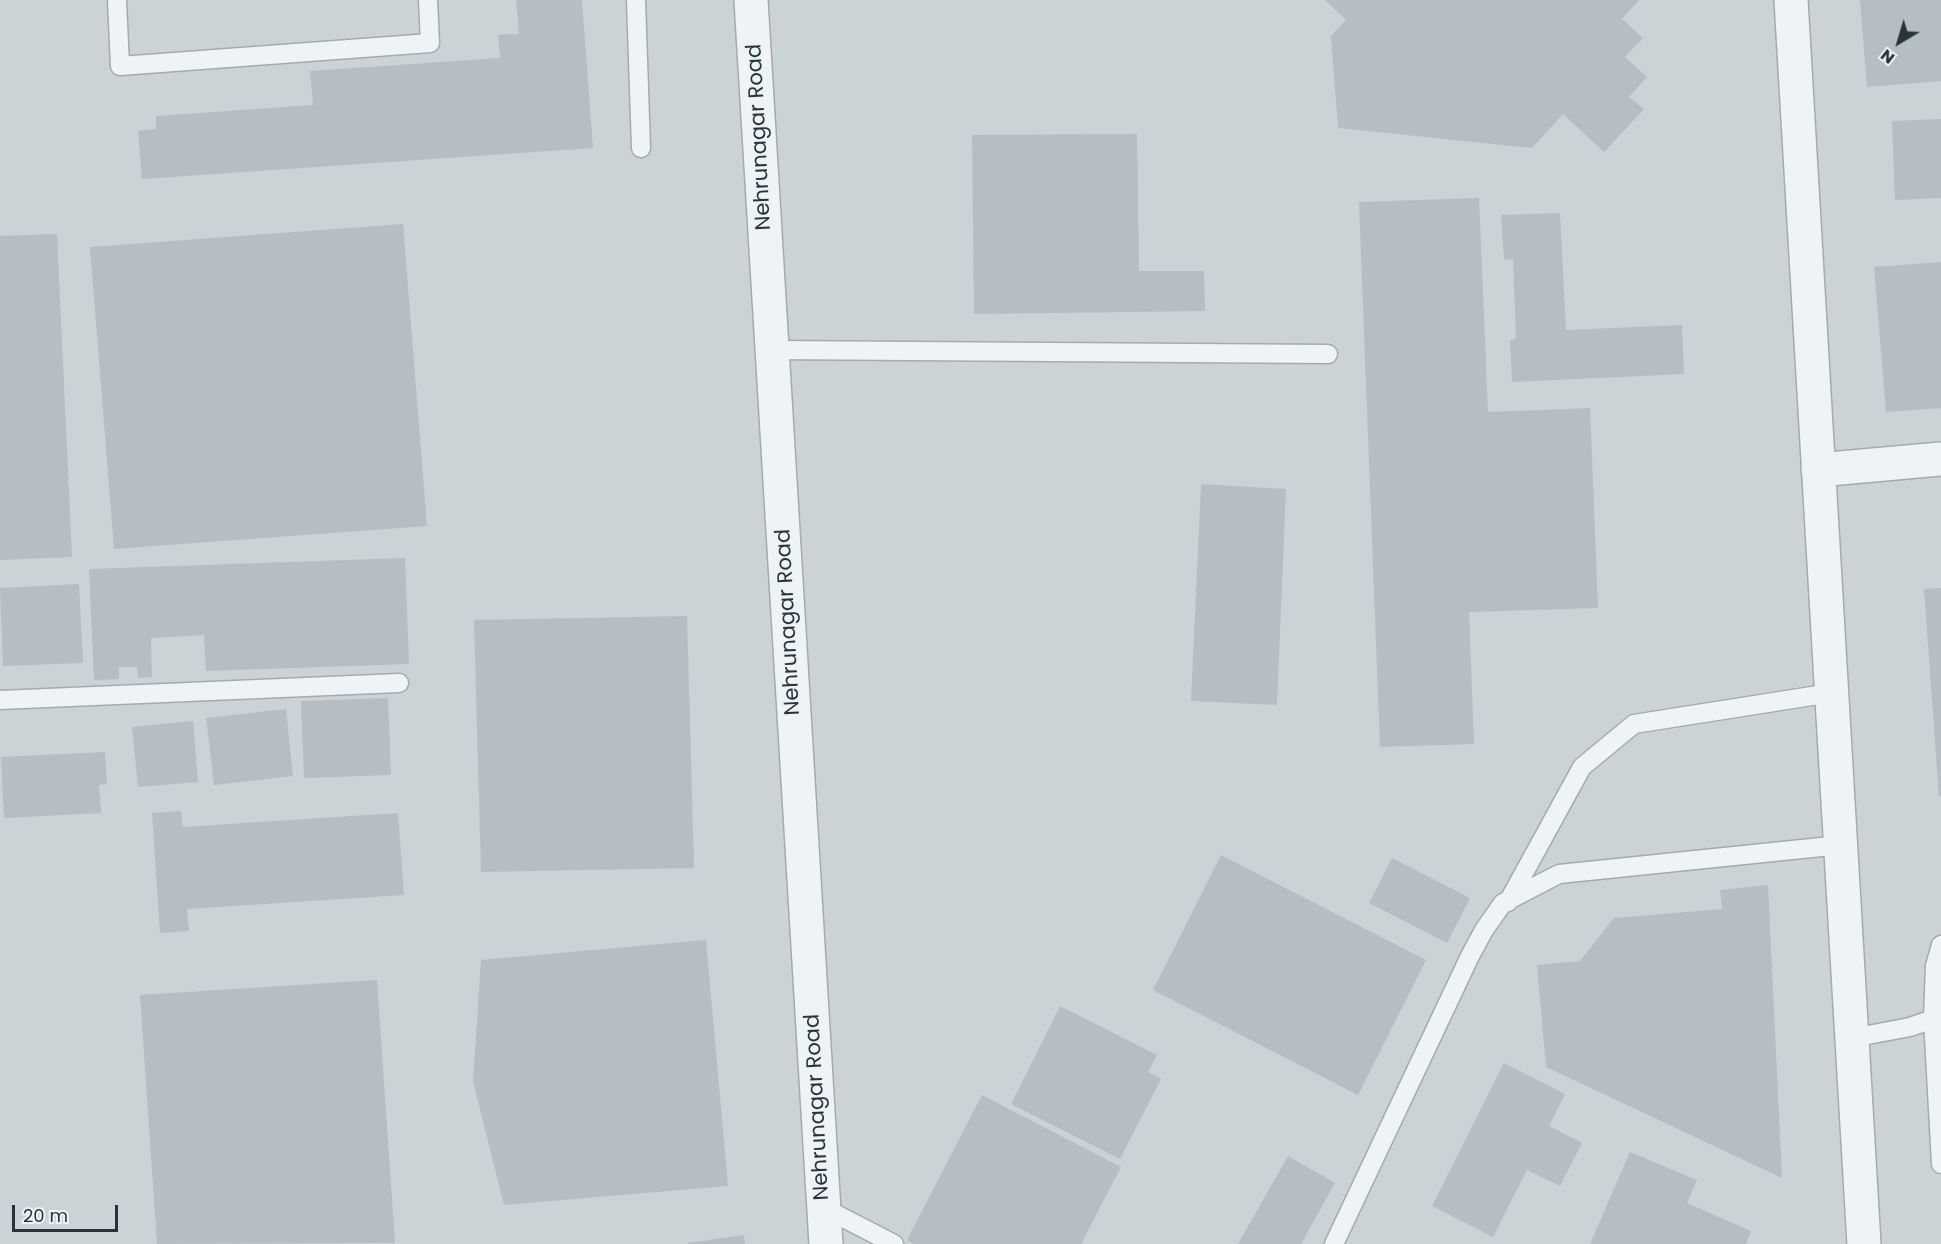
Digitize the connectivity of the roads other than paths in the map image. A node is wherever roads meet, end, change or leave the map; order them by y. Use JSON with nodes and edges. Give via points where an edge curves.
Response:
{"nodes":[{"id":1,"x":117,"y":0,"type":"edge"},
{"id":2,"x":428,"y":0,"type":"edge"},
{"id":3,"x":636,"y":0,"type":"edge"},
{"id":4,"x":751,"y":0,"type":"edge"},
{"id":5,"x":1791,"y":0,"type":"edge"},
{"id":6,"x":641,"y":148,"type":"dead end"},
{"id":7,"x":772,"y":350,"type":"junction"},
{"id":8,"x":1328,"y":354,"type":"dead end"},
{"id":9,"x":1941,"y":459,"type":"edge"},
{"id":10,"x":1818,"y":470,"type":"junction"},
{"id":11,"x":399,"y":683,"type":"dead end"},
{"id":12,"x":1831,"y":693,"type":"junction"},
{"id":13,"x":0,"y":700,"type":"edge"},
{"id":14,"x":1841,"y":845,"type":"junction"},
{"id":15,"x":1508,"y":902,"type":"junction"},
{"id":16,"x":1941,"y":945,"type":"edge"},
{"id":17,"x":1934,"y":1019,"type":"junction"},
{"id":18,"x":1852,"y":1038,"type":"junction"},
{"id":19,"x":1941,"y":1164,"type":"edge"},
{"id":20,"x":824,"y":1208,"type":"junction"},
{"id":21,"x":826,"y":1244,"type":"edge"},
{"id":22,"x":894,"y":1244,"type":"edge"},
{"id":23,"x":1334,"y":1244,"type":"edge"},
{"id":24,"x":1864,"y":1244,"type":"edge"}],
"edges":[{"from":1,"to":2,"type":"lane","via":[[120,66],[430,43]]},
{"from":3,"to":6,"type":"lane"},
{"from":4,"to":7,"type":"street","name":"Nehrunagar Road"},
{"from":5,"to":10,"type":"street"},
{"from":7,"to":8,"type":"lane"},
{"from":7,"to":20,"type":"street","name":"Nehrunagar Road"},
{"from":9,"to":10,"type":"street"},
{"from":10,"to":12,"type":"street"},
{"from":11,"to":13,"type":"lane"},
{"from":12,"to":14,"type":"street"},
{"from":12,"to":15,"type":"lane","via":[[1634,724],[1582,767]]},
{"from":14,"to":15,"type":"lane","via":[[1559,874]]},
{"from":14,"to":18,"type":"street"},
{"from":15,"to":23,"type":"lane","via":[[1490,921],[1470,956]]},
{"from":16,"to":17,"type":"lane","via":[[1935,966]]},
{"from":17,"to":18,"type":"lane"},
{"from":17,"to":19,"type":"lane"},
{"from":18,"to":24,"type":"street"},
{"from":20,"to":21,"type":"street","name":"Nehrunagar Road"},
{"from":20,"to":22,"type":"lane"}]}
